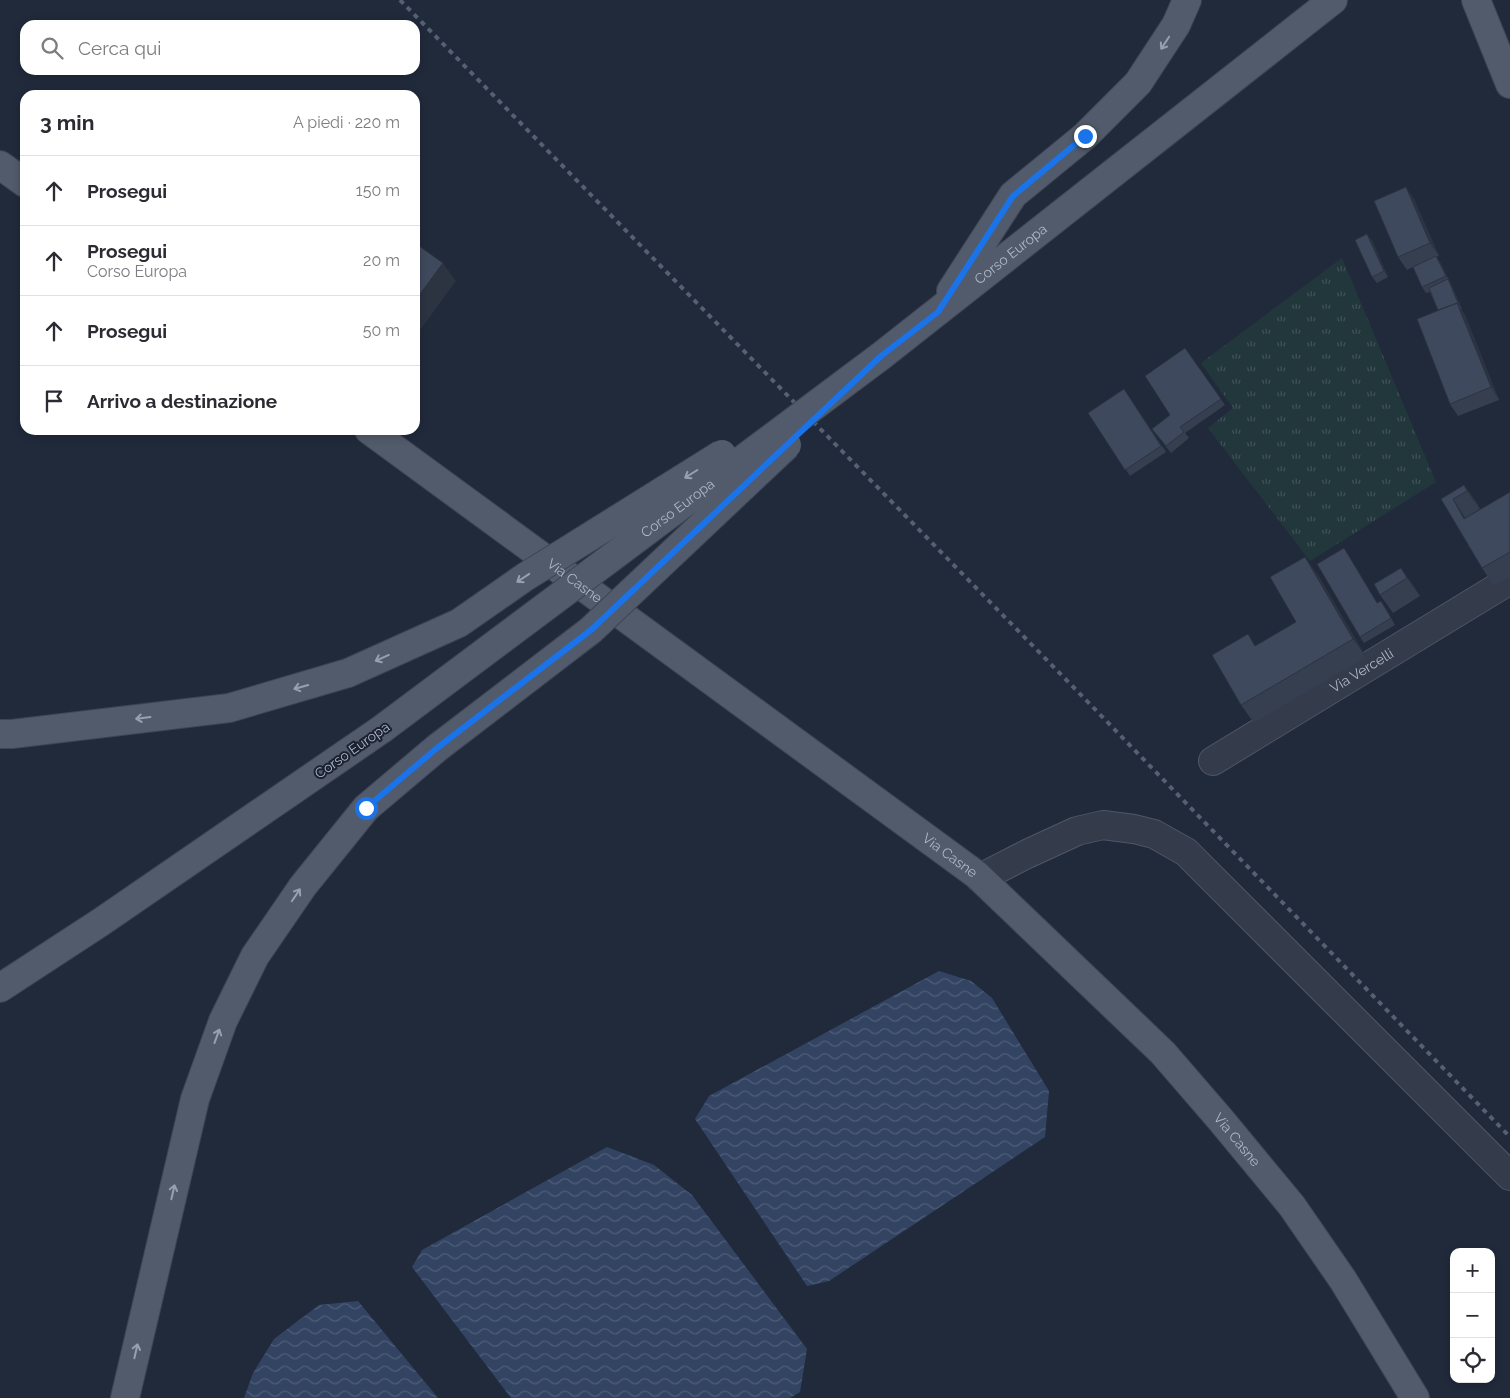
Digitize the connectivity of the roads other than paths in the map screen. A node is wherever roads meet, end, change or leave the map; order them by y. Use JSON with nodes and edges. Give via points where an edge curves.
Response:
{"nodes":[{"id":1,"x":1188,"y":0,"type":"edge"},
{"id":2,"x":1333,"y":0,"type":"edge"},
{"id":3,"x":1476,"y":0,"type":"edge"},
{"id":4,"x":1510,"y":84,"type":"edge"},
{"id":5,"x":0,"y":165,"type":"edge"},
{"id":6,"x":20,"y":179,"type":"edge"},
{"id":7,"x":0,"y":182,"type":"edge"},
{"id":8,"x":20,"y":188,"type":"edge"},
{"id":9,"x":938,"y":312,"type":"junction"},
{"id":10,"x":881,"y":356,"type":"junction"},
{"id":11,"x":375,"y":435,"type":"edge"},
{"id":12,"x":1510,"y":580,"type":"edge"},
{"id":13,"x":0,"y":734,"type":"edge"},
{"id":14,"x":1213,"y":761,"type":"dead end"},
{"id":15,"x":980,"y":878,"type":"junction"},
{"id":16,"x":0,"y":988,"type":"edge"},
{"id":17,"x":1510,"y":1176,"type":"edge"},
{"id":18,"x":1390,"y":1357,"type":"junction"},
{"id":19,"x":125,"y":1398,"type":"edge"},
{"id":20,"x":1401,"y":1398,"type":"edge"},
{"id":21,"x":1415,"y":1398,"type":"edge"}],
"edges":[{"from":1,"to":9,"type":"main road","one_way":true,"via":[[1176,25],[1138,83],[1085,136],[1013,196]]},
{"from":2,"to":9,"type":"main road","name":"Corso Europa"},
{"from":3,"to":4,"type":"main road"},
{"from":5,"to":6,"type":"main road"},
{"from":7,"to":8,"type":"main road"},
{"from":9,"to":10,"type":"main road","name":"Corso Europa"},
{"from":10,"to":13,"type":"main road","one_way":true,"bridge":true,"via":[[525,577],[459,623],[348,673],[229,708]]},
{"from":10,"to":16,"type":"main road","name":"Corso Europa","bridge":true,"via":[[382,729],[102,922]]},
{"from":19,"to":10,"type":"main road","one_way":true,"bridge":true,"via":[[194,1100],[223,1021],[255,956],[303,886],[366,808],[437,748],[591,630]]},
{"from":11,"to":15,"type":"main road","name":"Via Casne"},
{"from":12,"to":14,"type":"street","name":"Via Vercelli"},
{"from":15,"to":17,"type":"street","via":[[1077,830],[1103,825],[1154,834],[1186,852]]},
{"from":15,"to":18,"type":"main road","name":"Via Casne","via":[[1163,1053],[1220,1119],[1292,1206]]},
{"from":18,"to":20,"type":"main road"},
{"from":18,"to":21,"type":"main road","name":"Via Casne"}]}
